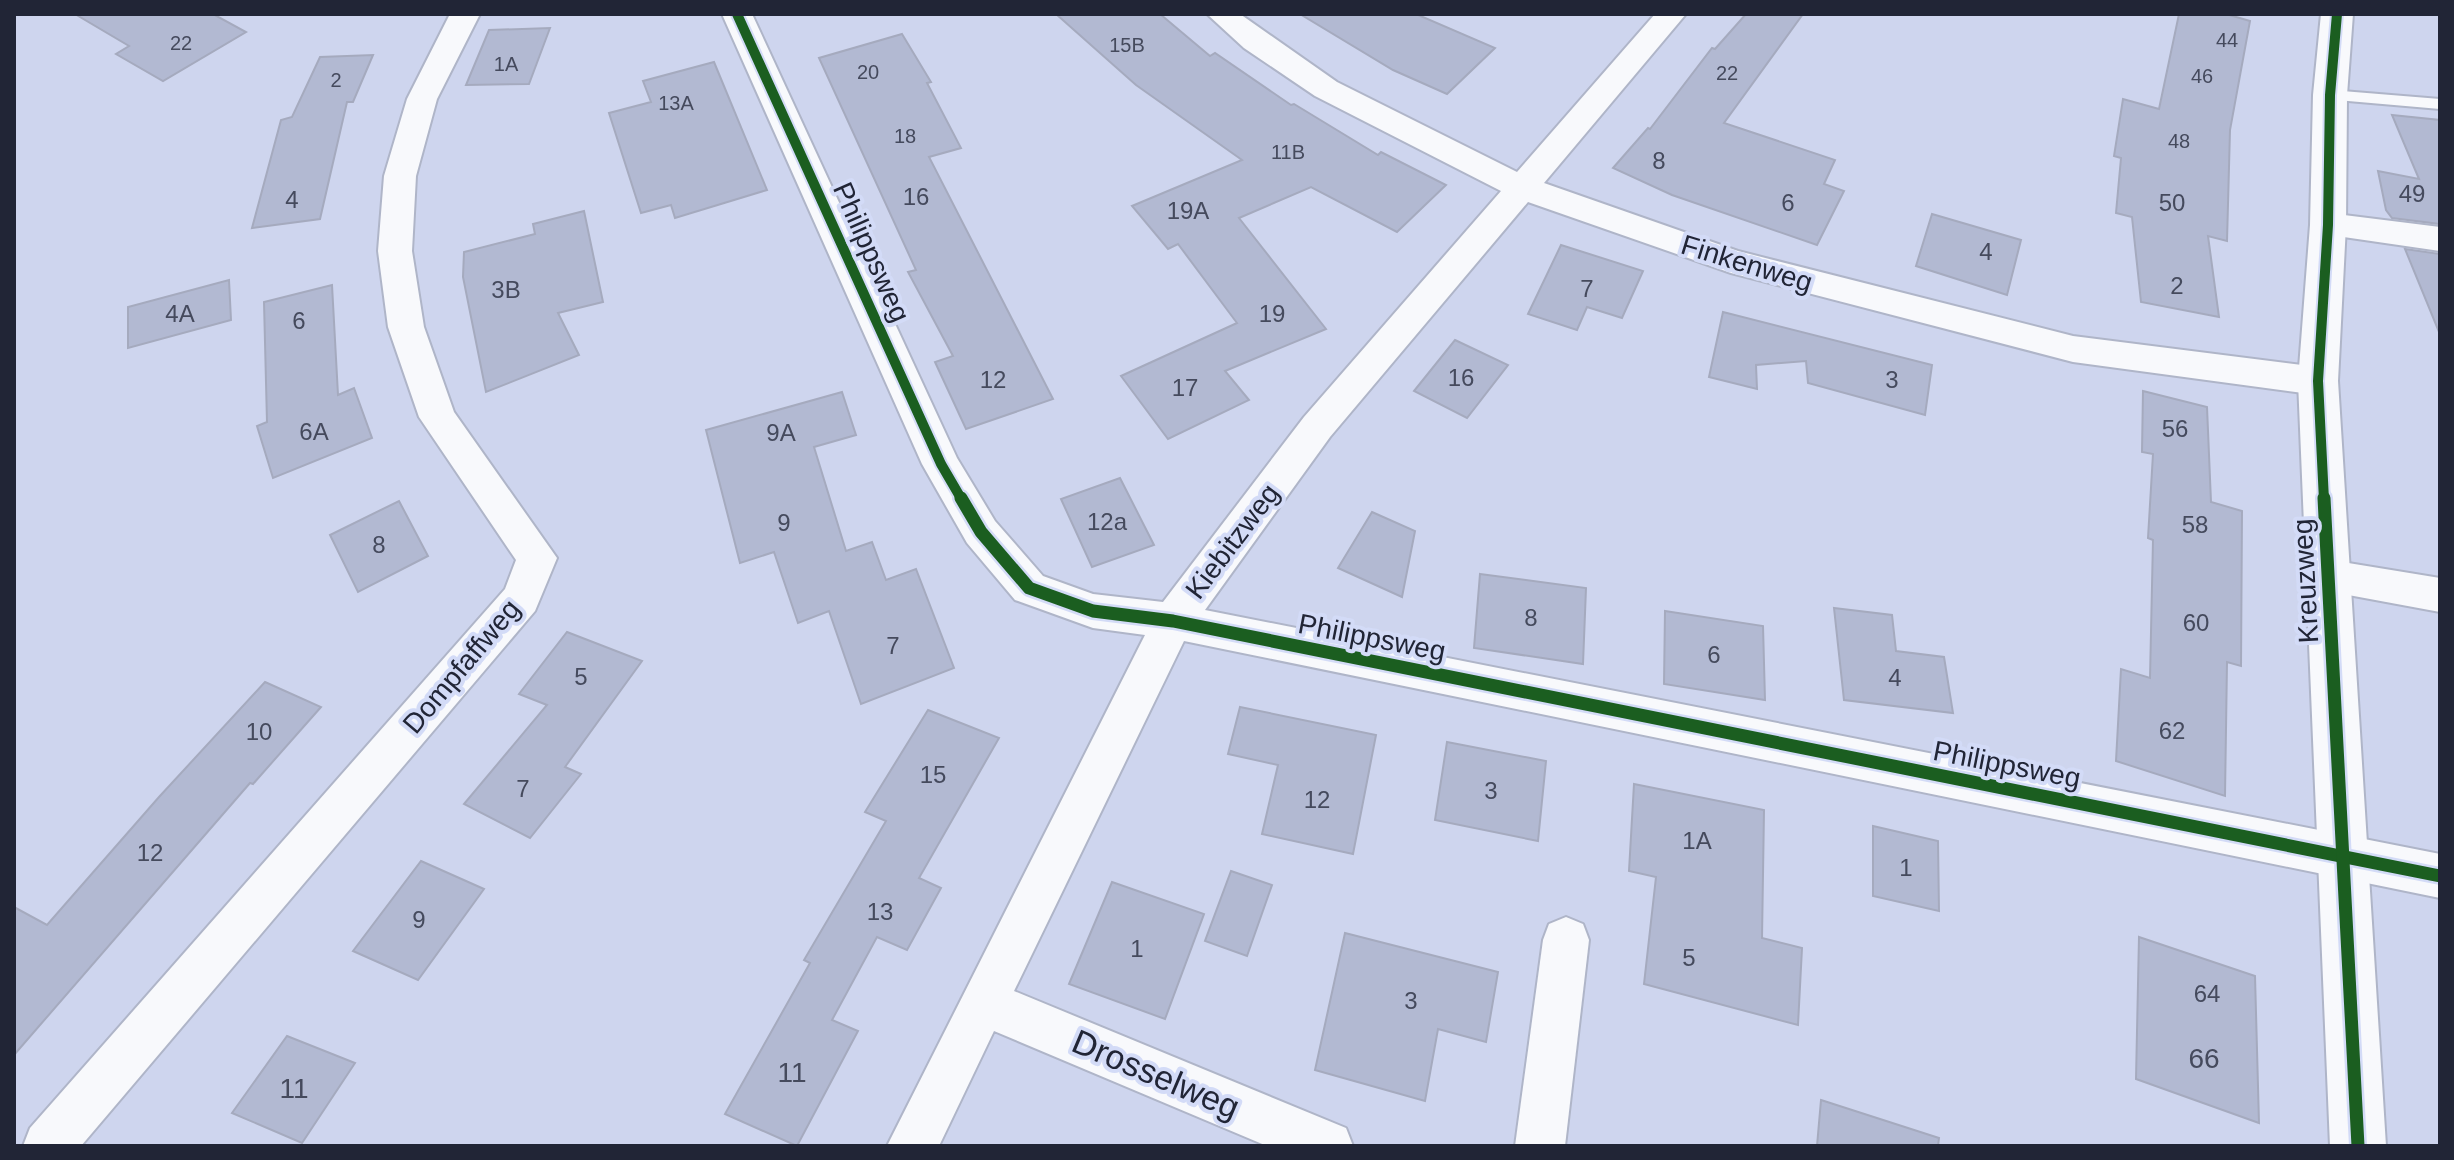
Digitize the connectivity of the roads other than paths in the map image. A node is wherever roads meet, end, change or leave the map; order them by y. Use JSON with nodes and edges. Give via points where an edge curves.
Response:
{"nodes":[{"id":1,"x":465,"y":14,"type":"edge"},
{"id":2,"x":737,"y":14,"type":"edge"},
{"id":3,"x":1222,"y":14,"type":"edge"},
{"id":4,"x":1671,"y":14,"type":"edge"},
{"id":5,"x":2337,"y":14,"type":"edge"},
{"id":6,"x":2330,"y":95,"type":"junction"},
{"id":7,"x":2440,"y":104,"type":"edge"},
{"id":8,"x":1520,"y":187,"type":"junction"},
{"id":9,"x":2328,"y":225,"type":"junction"},
{"id":10,"x":2440,"y":239,"type":"edge"},
{"id":11,"x":2318,"y":381,"type":"junction"},
{"id":12,"x":2330,"y":577,"type":"junction"},
{"id":13,"x":2440,"y":595,"type":"edge"},
{"id":14,"x":1173,"y":621,"type":"junction"},
{"id":15,"x":2341,"y":855,"type":"junction"},
{"id":16,"x":2440,"y":876,"type":"edge"},
{"id":17,"x":1566,"y":940,"type":"dead end"},
{"id":18,"x":983,"y":1002,"type":"junction"},
{"id":19,"x":48,"y":1146,"type":"edge"},
{"id":20,"x":912,"y":1146,"type":"edge"},
{"id":21,"x":1328,"y":1146,"type":"edge"},
{"id":22,"x":1540,"y":1146,"type":"edge"},
{"id":23,"x":2358,"y":1146,"type":"edge"}],
"edges":[{"from":1,"to":19,"type":"street","name":"Dompfaffweg","via":[[422,99],[400,176],[395,251],[406,327],[437,417],[537,558],[521,599]]},
{"from":2,"to":14,"type":"street","name":"Philippsweg","via":[[941,464],[981,532],[1029,588],[1093,611]]},
{"from":3,"to":8,"type":"street","name":"Finkenweg","via":[[1326,89]]},
{"from":4,"to":8,"type":"street","name":"Kiebitzweg"},
{"from":5,"to":6,"type":"street","name":"Kreuzweg"},
{"from":6,"to":7,"type":"lane"},
{"from":6,"to":9,"type":"street","name":"Kreuzweg"},
{"from":8,"to":11,"type":"street","name":"Finkenweg","via":[[1731,261],[1950,320],[2073,349]]},
{"from":8,"to":14,"type":"street","name":"Kiebitzweg","via":[[1317,427]]},
{"from":9,"to":10,"type":"street"},
{"from":9,"to":11,"type":"street","name":"Kreuzweg"},
{"from":11,"to":12,"type":"street","name":"Kreuzweg"},
{"from":12,"to":13,"type":"street"},
{"from":12,"to":15,"type":"street","name":"Kreuzweg"},
{"from":14,"to":15,"type":"street","name":"Philippsweg"},
{"from":14,"to":18,"type":"street","name":"Kiebitzweg"},
{"from":15,"to":16,"type":"street","name":"Philippsweg"},
{"from":15,"to":23,"type":"street","name":"Kreuzweg"},
{"from":17,"to":22,"type":"street"},
{"from":18,"to":20,"type":"street","name":"Kiebitzweg"},
{"from":18,"to":21,"type":"street","name":"Drosselweg"}]}
